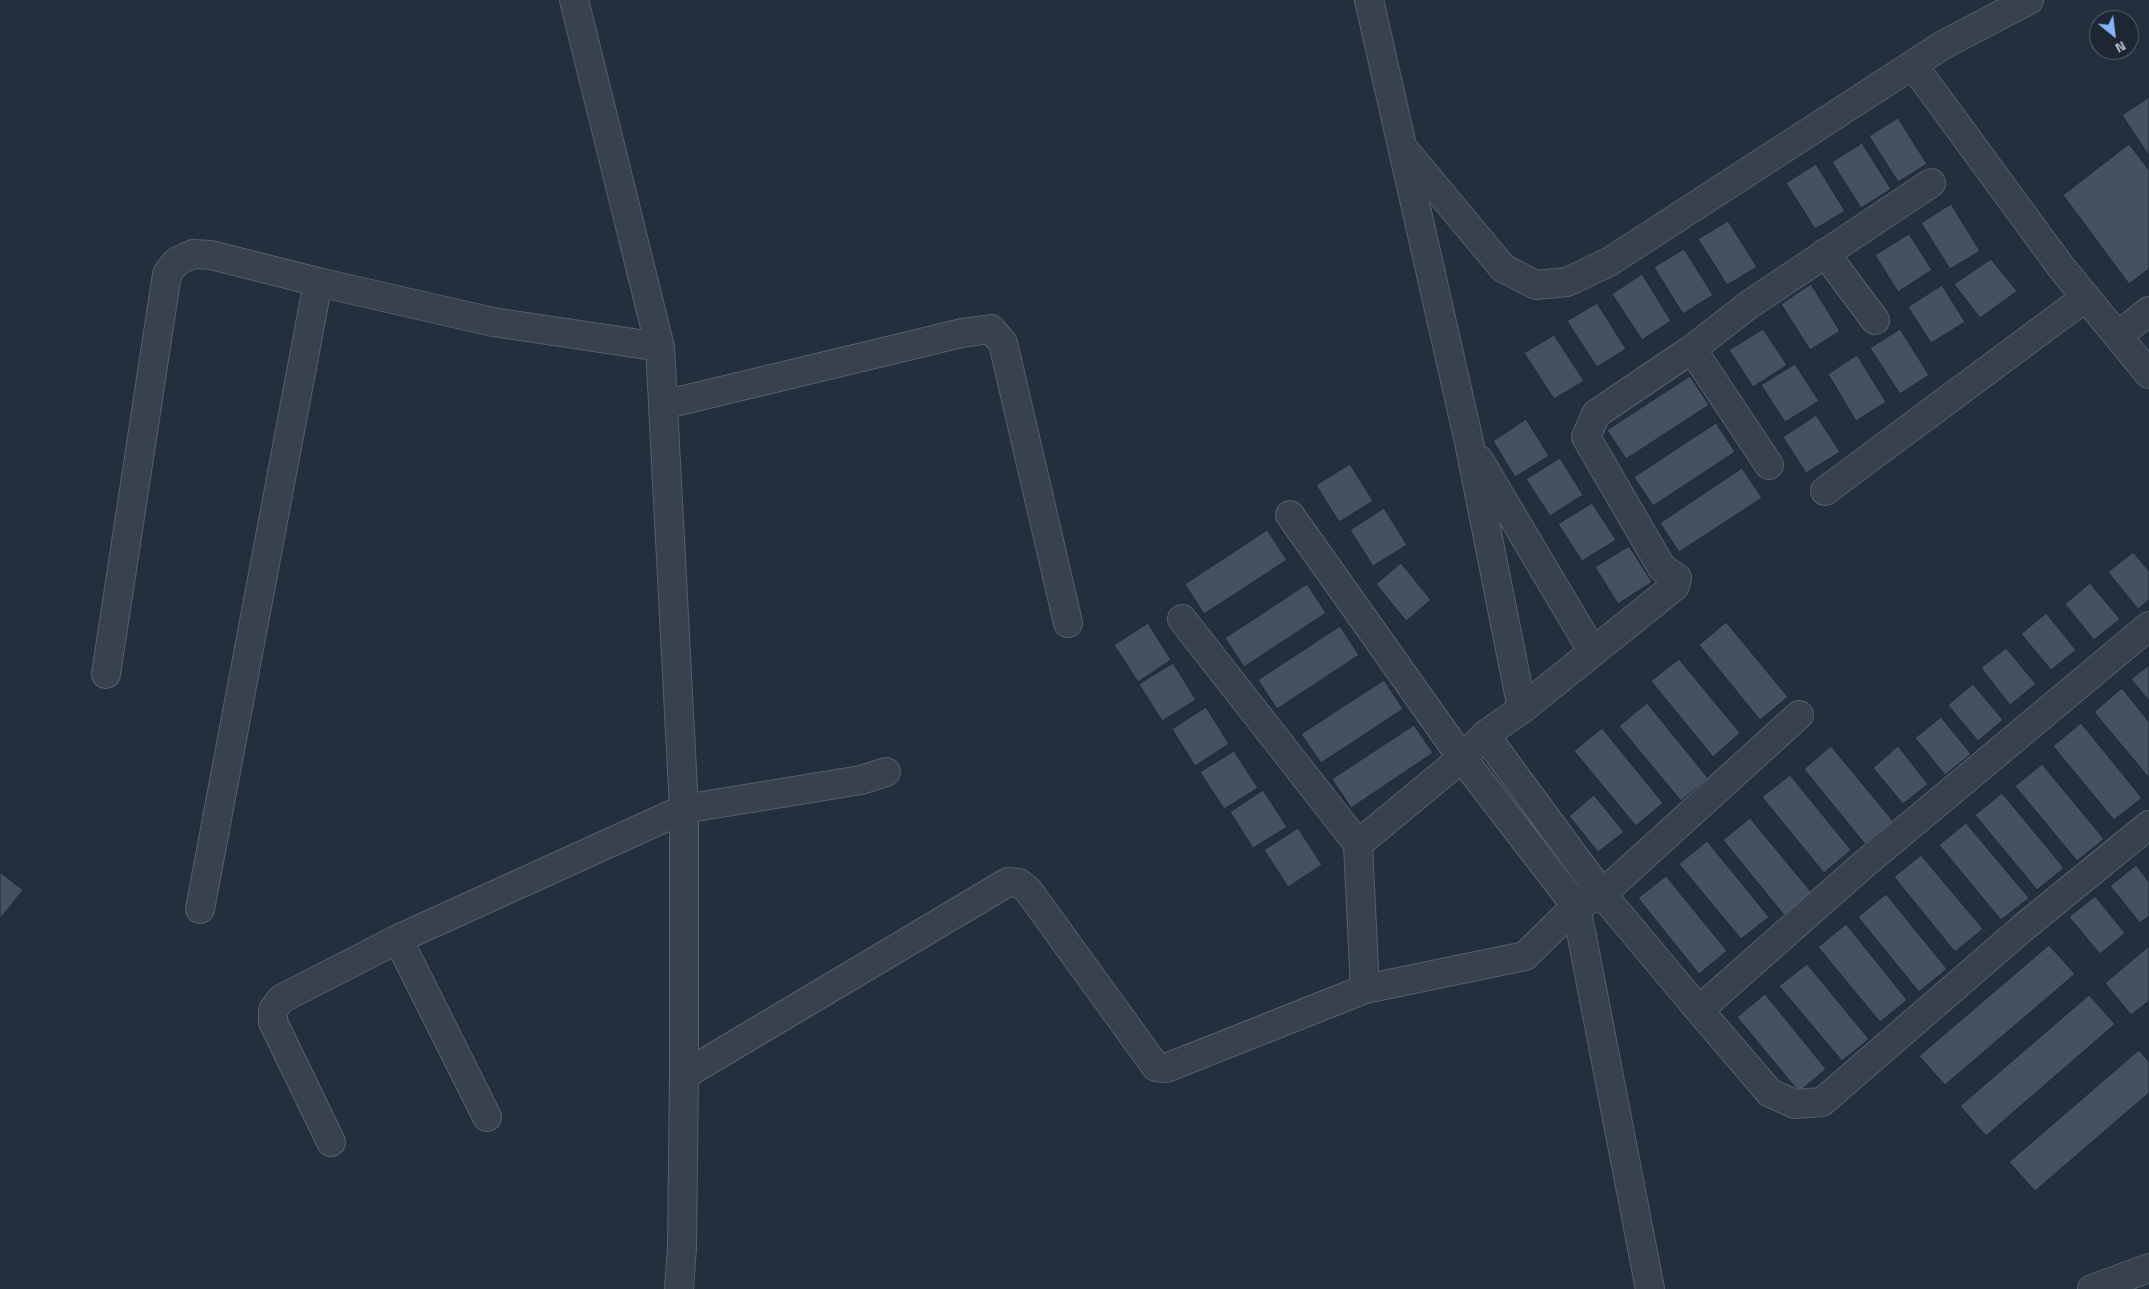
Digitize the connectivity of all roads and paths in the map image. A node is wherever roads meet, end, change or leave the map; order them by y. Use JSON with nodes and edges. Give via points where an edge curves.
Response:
{"nodes":[{"id":1,"x":1369,"y":0,"type":"edge"},
{"id":2,"x":2029,"y":0,"type":"edge"},
{"id":3,"x":576,"y":7,"type":"edge"},
{"id":4,"x":1913,"y":65,"type":"junction"},
{"id":5,"x":1400,"y":144,"type":"junction"},
{"id":6,"x":1931,"y":183,"type":"dead end"},
{"id":7,"x":1825,"y":253,"type":"junction"},
{"id":8,"x":318,"y":282,"type":"junction"},
{"id":9,"x":2086,"y":297,"type":"junction"},
{"id":10,"x":2149,"y":311,"type":"edge"},
{"id":11,"x":1875,"y":320,"type":"dead end"},
{"id":12,"x":2119,"y":335,"type":"junction"},
{"id":13,"x":660,"y":347,"type":"junction"},
{"id":14,"x":1692,"y":349,"type":"junction"},
{"id":15,"x":2149,"y":374,"type":"edge"},
{"id":16,"x":663,"y":405,"type":"junction"},
{"id":17,"x":1469,"y":442,"type":"junction"},
{"id":18,"x":1768,"y":465,"type":"dead end"},
{"id":19,"x":1825,"y":491,"type":"dead end"},
{"id":20,"x":1290,"y":515,"type":"dead end"},
{"id":21,"x":1182,"y":619,"type":"dead end"},
{"id":22,"x":1068,"y":623,"type":"dead end"},
{"id":23,"x":2149,"y":626,"type":"edge"},
{"id":24,"x":1593,"y":652,"type":"junction"},
{"id":25,"x":106,"y":674,"type":"dead end"},
{"id":26,"x":1522,"y":709,"type":"junction"},
{"id":27,"x":1799,"y":715,"type":"dead end"},
{"id":28,"x":1485,"y":735,"type":"junction"},
{"id":29,"x":1462,"y":758,"type":"junction"},
{"id":30,"x":886,"y":772,"type":"dead end"},
{"id":31,"x":684,"y":809,"type":"junction"},
{"id":32,"x":2149,"y":825,"type":"edge"},
{"id":33,"x":1358,"y":844,"type":"junction"},
{"id":34,"x":1602,"y":894,"type":"junction"},
{"id":35,"x":1576,"y":906,"type":"junction"},
{"id":36,"x":200,"y":909,"type":"dead end"},
{"id":37,"x":398,"y":939,"type":"junction"},
{"id":38,"x":1365,"y":989,"type":"junction"},
{"id":39,"x":1699,"y":1010,"type":"junction"},
{"id":40,"x":684,"y":1075,"type":"junction"},
{"id":41,"x":487,"y":1117,"type":"dead end"},
{"id":42,"x":331,"y":1142,"type":"dead end"},
{"id":43,"x":2149,"y":1268,"type":"edge"},
{"id":44,"x":679,"y":1289,"type":"edge"},
{"id":45,"x":1650,"y":1289,"type":"edge"},
{"id":46,"x":2092,"y":1289,"type":"edge"}],
"edges":[{"from":1,"to":5,"type":"street"},
{"from":2,"to":4,"type":"street","via":[[1943,45]]},
{"from":3,"to":13,"type":"street"},
{"from":4,"to":5,"type":"street","via":[[1610,262],[1567,282],[1536,285],[1503,268]]},
{"from":4,"to":9,"type":"street"},
{"from":5,"to":17,"type":"street"},
{"from":6,"to":7,"type":"street"},
{"from":7,"to":11,"type":"street"},
{"from":7,"to":14,"type":"street","via":[[1750,304]]},
{"from":8,"to":13,"type":"street","via":[[493,322]]},
{"from":8,"to":25,"type":"street","via":[[211,254],[193,254],[176,262],[167,274]]},
{"from":8,"to":36,"type":"street"},
{"from":9,"to":12,"type":"street"},
{"from":9,"to":19,"type":"street"},
{"from":10,"to":12,"type":"street"},
{"from":12,"to":15,"type":"street"},
{"from":13,"to":16,"type":"street"},
{"from":14,"to":18,"type":"street"},
{"from":14,"to":24,"type":"street","via":[[1596,414],[1586,437],[1662,568],[1677,578],[1675,586]]},
{"from":16,"to":22,"type":"street","via":[[962,333],[991,329],[1003,343]]},
{"from":16,"to":31,"type":"street"},
{"from":17,"to":24,"type":"street"},
{"from":17,"to":26,"type":"street"},
{"from":20,"to":29,"type":"street"},
{"from":21,"to":33,"type":"street"},
{"from":23,"to":39,"type":"street","via":[[1863,864]]},
{"from":24,"to":26,"type":"street"},
{"from":26,"to":28,"type":"street"},
{"from":27,"to":34,"type":"street"},
{"from":28,"to":29,"type":"street"},
{"from":28,"to":34,"type":"street"},
{"from":29,"to":33,"type":"street"},
{"from":29,"to":35,"type":"street"},
{"from":30,"to":31,"type":"street","via":[[861,780]]},
{"from":31,"to":37,"type":"street"},
{"from":31,"to":40,"type":"street"},
{"from":32,"to":39,"type":"street","via":[[2025,926],[1822,1102],[1796,1104],[1770,1093]]},
{"from":33,"to":38,"type":"street"},
{"from":34,"to":35,"type":"street"},
{"from":34,"to":39,"type":"street"},
{"from":35,"to":38,"type":"street","via":[[1525,956]]},
{"from":35,"to":45,"type":"street"},
{"from":37,"to":41,"type":"street"},
{"from":37,"to":42,"type":"street","via":[[281,999],[274,1010],[273,1022]]},
{"from":38,"to":40,"type":"street","via":[[1166,1068],[1156,1067],[1028,890],[1019,883],[1008,882]]},
{"from":40,"to":44,"type":"street"},
{"from":43,"to":46,"type":"street"}]}
